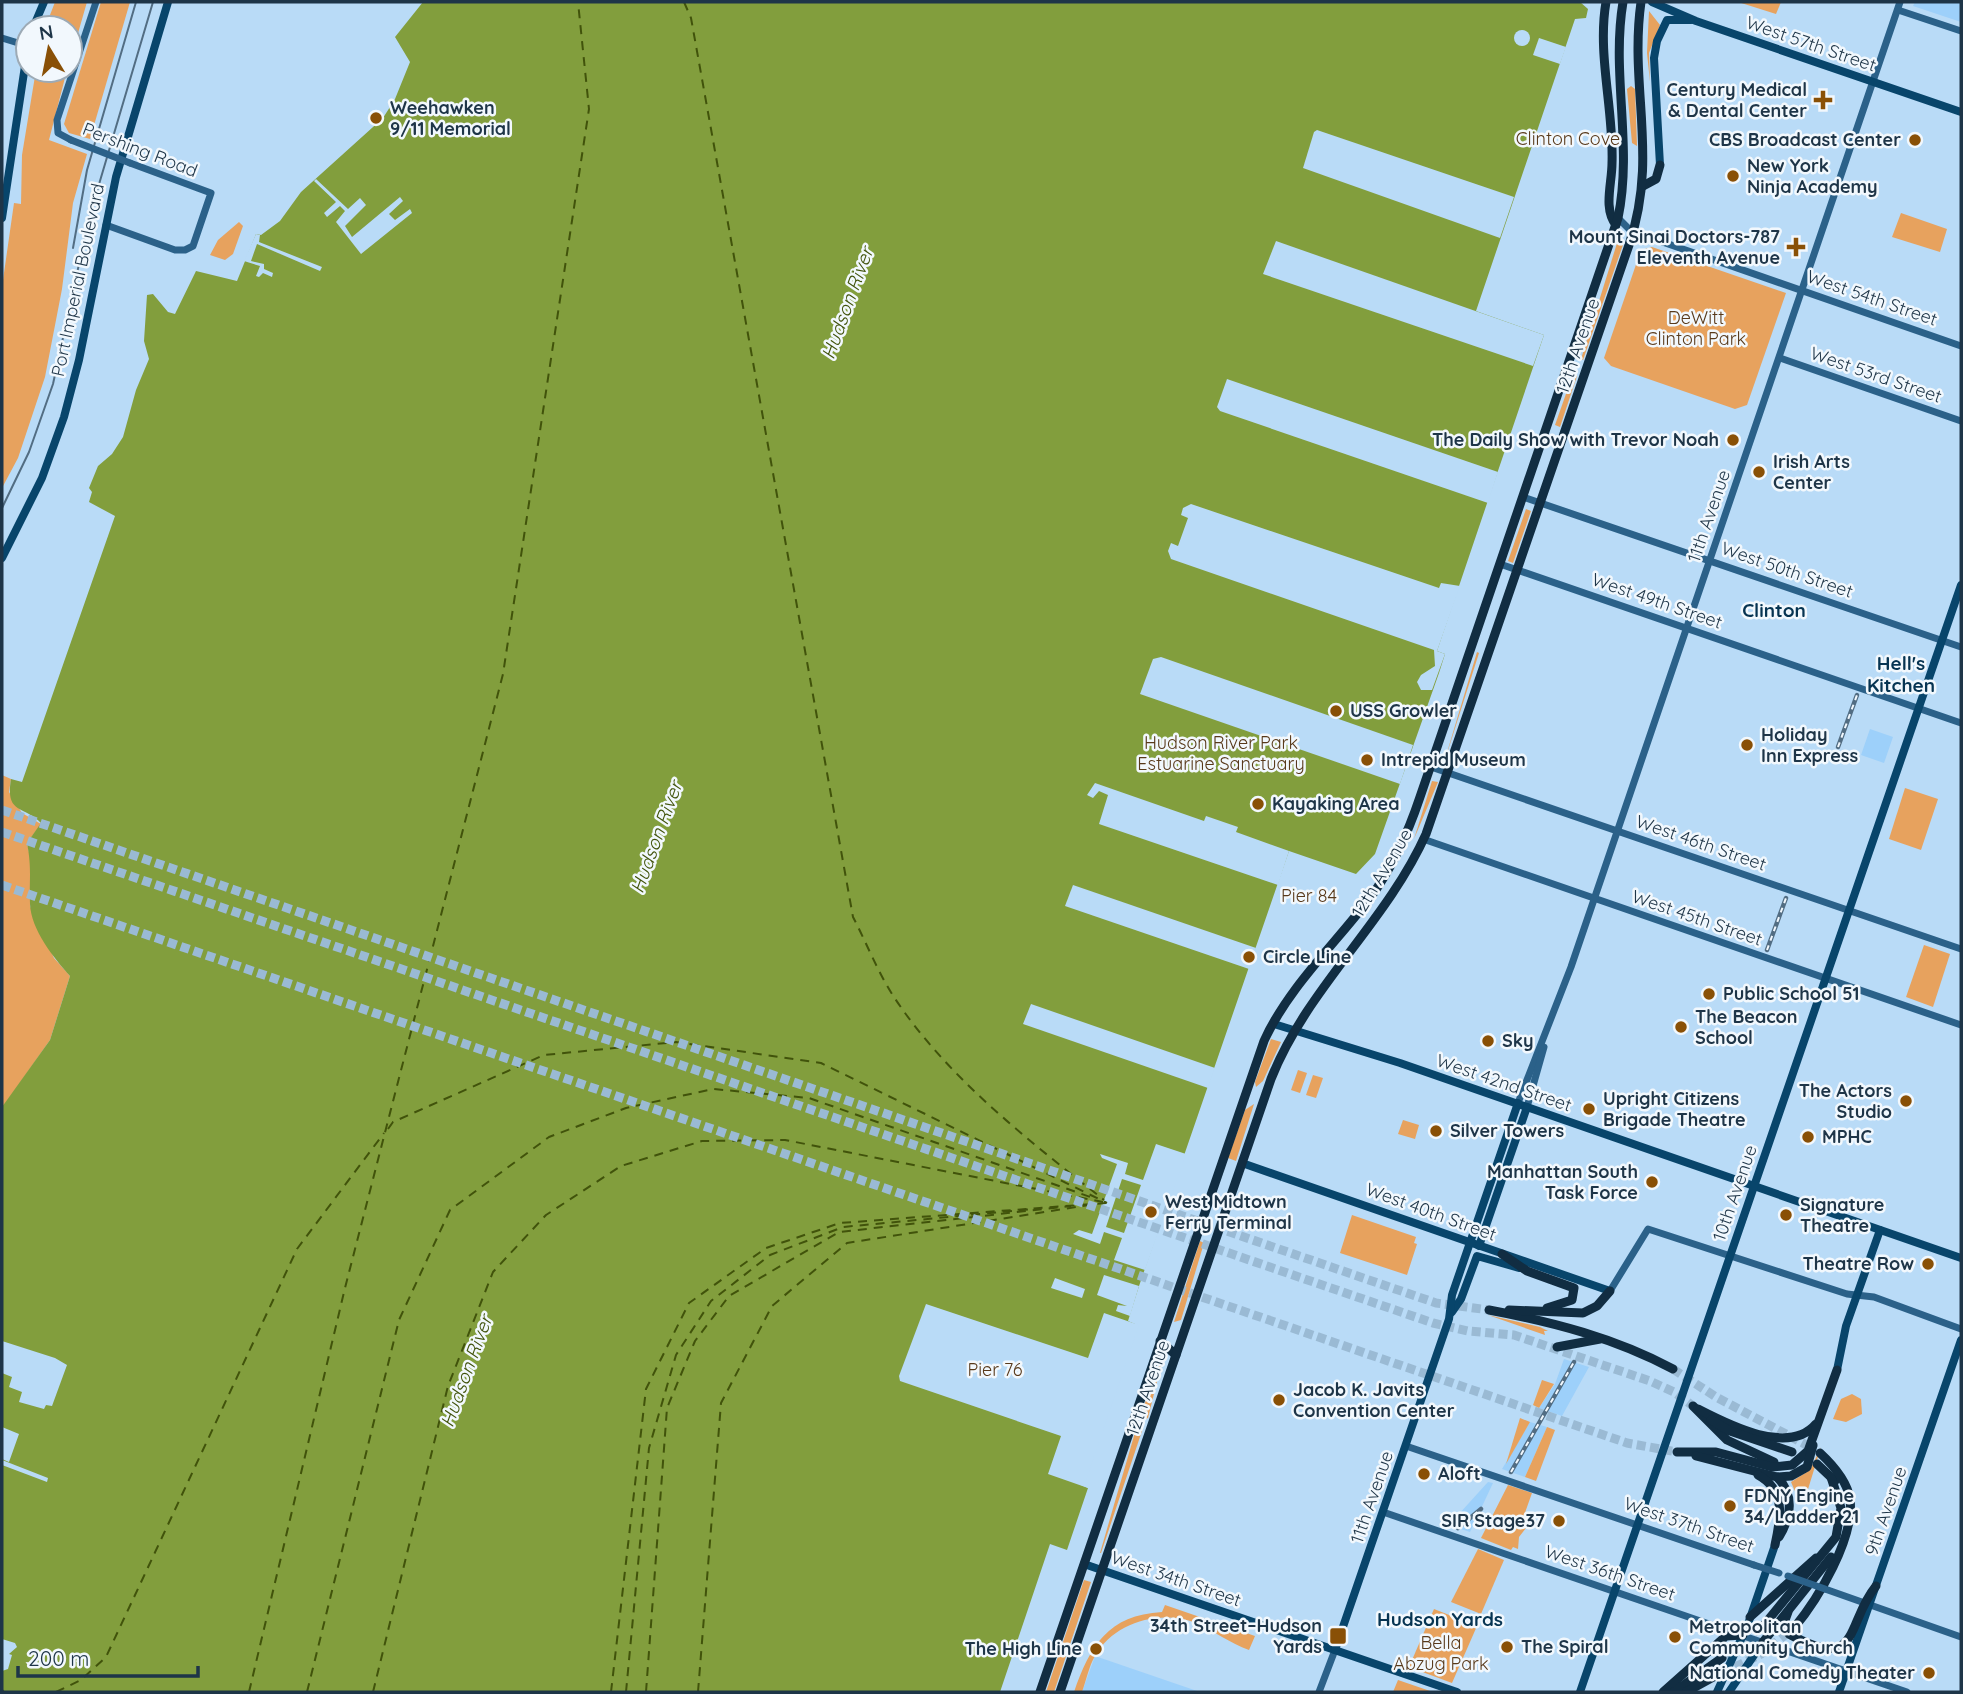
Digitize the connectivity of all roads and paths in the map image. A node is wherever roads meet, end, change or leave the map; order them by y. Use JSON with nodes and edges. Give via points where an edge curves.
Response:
{"nodes":[{"id":1,"x":96,"y":2,"type":"edge"},
{"id":2,"x":168,"y":2,"type":"edge"},
{"id":3,"x":1606,"y":2,"type":"edge"},
{"id":4,"x":1612,"y":2,"type":"edge"},
{"id":5,"x":1623,"y":2,"type":"edge"},
{"id":6,"x":1642,"y":2,"type":"edge"},
{"id":7,"x":1652,"y":2,"type":"edge"},
{"id":8,"x":1899,"y":6,"type":"edge"},
{"id":9,"x":1696,"y":21,"type":"junction"},
{"id":10,"x":1961,"y":32,"type":"edge"},
{"id":11,"x":1605,"y":46,"type":"junction"},
{"id":12,"x":1874,"y":82,"type":"junction"},
{"id":13,"x":22,"y":84,"type":"edge"},
{"id":14,"x":1961,"y":112,"type":"edge"},
{"id":15,"x":1660,"y":165,"type":"joint"},
{"id":16,"x":1643,"y":186,"type":"junction"},
{"id":17,"x":2,"y":218,"type":"edge"},
{"id":18,"x":1617,"y":222,"type":"junction"},
{"id":19,"x":106,"y":225,"type":"junction"},
{"id":20,"x":1634,"y":232,"type":"junction"},
{"id":21,"x":1803,"y":292,"type":"junction"},
{"id":22,"x":1961,"y":346,"type":"edge"},
{"id":23,"x":1780,"y":358,"type":"junction"},
{"id":24,"x":1961,"y":421,"type":"edge"},
{"id":25,"x":1523,"y":497,"type":"junction"},
{"id":26,"x":1540,"y":502,"type":"junction"},
{"id":27,"x":2,"y":558,"type":"edge"},
{"id":28,"x":1710,"y":561,"type":"junction"},
{"id":29,"x":1500,"y":564,"type":"junction"},
{"id":30,"x":1517,"y":570,"type":"junction"},
{"id":31,"x":1961,"y":585,"type":"edge"},
{"id":32,"x":1687,"y":628,"type":"junction"},
{"id":33,"x":1942,"y":640,"type":"junction"},
{"id":34,"x":1961,"y":647,"type":"edge"},
{"id":35,"x":1471,"y":648,"type":"junction"},
{"id":36,"x":1488,"y":654,"type":"junction"},
{"id":37,"x":1919,"y":708,"type":"junction"},
{"id":38,"x":1961,"y":723,"type":"edge"},
{"id":39,"x":1431,"y":767,"type":"junction"},
{"id":40,"x":1448,"y":773,"type":"junction"},
{"id":41,"x":1617,"y":831,"type":"junction"},
{"id":42,"x":1423,"y":839,"type":"junction"},
{"id":43,"x":1594,"y":899,"type":"junction"},
{"id":44,"x":1849,"y":910,"type":"junction"},
{"id":45,"x":1961,"y":949,"type":"edge"},
{"id":46,"x":1826,"y":979,"type":"junction"},
{"id":47,"x":1274,"y":1024,"type":"junction"},
{"id":48,"x":1961,"y":1025,"type":"edge"},
{"id":49,"x":1296,"y":1029,"type":"junction"},
{"id":50,"x":1522,"y":1105,"type":"junction"},
{"id":51,"x":1242,"y":1163,"type":"junction"},
{"id":52,"x":1754,"y":1186,"type":"junction"},
{"id":53,"x":1880,"y":1230,"type":"junction"},
{"id":54,"x":1470,"y":1242,"type":"junction"},
{"id":55,"x":1479,"y":1251,"type":"junction"},
{"id":56,"x":1502,"y":1254,"type":"junction"},
{"id":57,"x":1730,"y":1256,"type":"junction"},
{"id":58,"x":1961,"y":1258,"type":"edge"},
{"id":59,"x":1527,"y":1270,"type":"junction"},
{"id":60,"x":1610,"y":1291,"type":"junction"},
{"id":61,"x":1857,"y":1296,"type":"junction"},
{"id":62,"x":1542,"y":1309,"type":"junction"},
{"id":63,"x":1452,"y":1312,"type":"junction"},
{"id":64,"x":1961,"y":1329,"type":"edge"},
{"id":65,"x":1605,"y":1339,"type":"junction"},
{"id":66,"x":1961,"y":1340,"type":"edge"},
{"id":67,"x":1160,"y":1342,"type":"junction"},
{"id":68,"x":1557,"y":1347,"type":"dead end"},
{"id":69,"x":1175,"y":1355,"type":"junction"},
{"id":70,"x":1672,"y":1369,"type":"tunnel mouth"},
{"id":71,"x":1838,"y":1370,"type":"joint"},
{"id":72,"x":1693,"y":1406,"type":"junction"},
{"id":73,"x":1820,"y":1420,"type":"junction"},
{"id":74,"x":1132,"y":1422,"type":"junction"},
{"id":75,"x":1153,"y":1422,"type":"junction"},
{"id":76,"x":1815,"y":1432,"type":"junction"},
{"id":77,"x":1406,"y":1446,"type":"junction"},
{"id":78,"x":1792,"y":1452,"type":"dead end"},
{"id":79,"x":1820,"y":1453,"type":"tunnel mouth"},
{"id":80,"x":1816,"y":1464,"type":"tunnel mouth"},
{"id":81,"x":1747,"y":1470,"type":"junction"},
{"id":82,"x":1777,"y":1477,"type":"junction"},
{"id":83,"x":1830,"y":1477,"type":"junction"},
{"id":84,"x":1850,"y":1510,"type":"junction"},
{"id":85,"x":1383,"y":1512,"type":"junction"},
{"id":86,"x":1637,"y":1526,"type":"junction"},
{"id":87,"x":1844,"y":1538,"type":"junction"},
{"id":88,"x":1775,"y":1545,"type":"junction"},
{"id":89,"x":1826,"y":1551,"type":"junction"},
{"id":90,"x":1084,"y":1564,"type":"junction"},
{"id":91,"x":1102,"y":1570,"type":"junction"},
{"id":92,"x":1876,"y":1586,"type":"joint"},
{"id":93,"x":1615,"y":1591,"type":"junction"},
{"id":94,"x":1867,"y":1604,"type":"junction"},
{"id":95,"x":1788,"y":1612,"type":"junction"},
{"id":96,"x":1750,"y":1617,"type":"junction"},
{"id":97,"x":1764,"y":1625,"type":"tunnel mouth"},
{"id":98,"x":1794,"y":1628,"type":"tunnel mouth"},
{"id":99,"x":1743,"y":1635,"type":"junction"},
{"id":100,"x":1961,"y":1637,"type":"edge"},
{"id":101,"x":1763,"y":1642,"type":"junction"},
{"id":102,"x":1335,"y":1650,"type":"junction"},
{"id":103,"x":1722,"y":1658,"type":"tunnel mouth"},
{"id":104,"x":1846,"y":1671,"type":"junction"},
{"id":105,"x":1715,"y":1676,"type":"tunnel mouth"},
{"id":106,"x":1040,"y":1692,"type":"edge"},
{"id":107,"x":1060,"y":1692,"type":"edge"},
{"id":108,"x":1319,"y":1692,"type":"edge"},
{"id":109,"x":1457,"y":1692,"type":"edge"},
{"id":110,"x":1580,"y":1692,"type":"edge"},
{"id":111,"x":1664,"y":1692,"type":"edge"},
{"id":112,"x":1674,"y":1692,"type":"edge"},
{"id":113,"x":1686,"y":1692,"type":"edge"},
{"id":114,"x":1717,"y":1692,"type":"edge"},
{"id":115,"x":1729,"y":1692,"type":"edge"},
{"id":116,"x":1839,"y":1692,"type":"edge"},
{"id":117,"x":1906,"y":1692,"type":"edge"}],
"edges":[{"from":1,"to":19,"type":"main road","name":"Pershing Road","bridge":true,"via":[[57,120],[58,133],[211,193],[193,246],[185,250]]},
{"from":2,"to":19,"type":"main road","name":"Port Imperial Boulevard"},
{"from":3,"to":11,"type":"highway"},
{"from":4,"to":11,"type":"highway"},
{"from":5,"to":18,"type":"highway","name":"12th Avenue","via":[[1619,40],[1625,162]]},
{"from":6,"to":16,"type":"highway","name":"12th Avenue","via":[[1638,45],[1646,151]]},
{"from":7,"to":9,"type":"main road","name":"West 57th Street"},
{"from":8,"to":10,"type":"main road"},
{"from":8,"to":12,"type":"main road","name":"11th Avenue"},
{"from":9,"to":12,"type":"main road","name":"West 57th Street"},
{"from":9,"to":15,"type":"main road","via":[[1667,20],[1656,46]]},
{"from":11,"to":18,"type":"highway","via":[[1612,143],[1609,216]]},
{"from":12,"to":14,"type":"main road","name":"West 57th Street"},
{"from":12,"to":21,"type":"main road","name":"11th Avenue"},
{"from":13,"to":17,"type":"main road"},
{"from":15,"to":16,"type":"highway","via":[[1656,179]]},
{"from":16,"to":20,"type":"highway","name":"12th Avenue"},
{"from":18,"to":20,"type":"main road","name":"West 54th Street"},
{"from":18,"to":25,"type":"highway","name":"12th Avenue"},
{"from":19,"to":27,"type":"main road","name":"Port Imperial Boulevard","via":[[64,417],[43,478]]},
{"from":20,"to":21,"type":"main road","name":"West 54th Street"},
{"from":20,"to":26,"type":"highway","name":"12th Avenue"},
{"from":21,"to":22,"type":"main road","name":"West 54th Street"},
{"from":21,"to":23,"type":"main road","name":"11th Avenue"},
{"from":23,"to":24,"type":"main road","name":"West 53rd Street"},
{"from":23,"to":28,"type":"main road","name":"11th Avenue"},
{"from":25,"to":26,"type":"main road","name":"West 50th Street"},
{"from":25,"to":29,"type":"highway","name":"12th Avenue"},
{"from":26,"to":28,"type":"main road","name":"West 50th Street"},
{"from":26,"to":30,"type":"highway","name":"12th Avenue"},
{"from":28,"to":32,"type":"main road","name":"11th Avenue"},
{"from":28,"to":33,"type":"main road","name":"West 50th Street"},
{"from":29,"to":30,"type":"main road","name":"West 49th Street"},
{"from":29,"to":35,"type":"highway","name":"12th Avenue"},
{"from":30,"to":32,"type":"main road","name":"West 49th Street"},
{"from":30,"to":36,"type":"highway","name":"12th Avenue"},
{"from":31,"to":33,"type":"main road","name":"10th Avenue"},
{"from":32,"to":37,"type":"main road","name":"West 49th Street"},
{"from":32,"to":41,"type":"main road","name":"11th Avenue"},
{"from":33,"to":34,"type":"main road","name":"West 50th Street"},
{"from":33,"to":37,"type":"main road","name":"10th Avenue"},
{"from":35,"to":36,"type":"highway"},
{"from":35,"to":39,"type":"highway","name":"12th Avenue"},
{"from":36,"to":40,"type":"highway","name":"12th Avenue"},
{"from":37,"to":38,"type":"main road","name":"West 49th Street"},
{"from":37,"to":44,"type":"main road","name":"10th Avenue"},
{"from":39,"to":40,"type":"main road","name":"West 46th Street"},
{"from":39,"to":47,"type":"highway","name":"12th Avenue","via":[[1405,840],[1386,874]]},
{"from":40,"to":41,"type":"main road","name":"West 46th Street"},
{"from":40,"to":42,"type":"highway","name":"12th Avenue"},
{"from":41,"to":43,"type":"main road","name":"11th Avenue"},
{"from":41,"to":44,"type":"main road","name":"West 46th Street"},
{"from":42,"to":43,"type":"main road","name":"West 45th Street"},
{"from":42,"to":49,"type":"highway","name":"12th Avenue","via":[[1396,889]]},
{"from":43,"to":46,"type":"main road","name":"West 45th Street"},
{"from":43,"to":50,"type":"main road","name":"11th Avenue"},
{"from":44,"to":45,"type":"main road","name":"West 46th Street"},
{"from":44,"to":46,"type":"main road","name":"10th Avenue"},
{"from":46,"to":48,"type":"main road","name":"West 45th Street"},
{"from":46,"to":52,"type":"main road","name":"10th Avenue"},
{"from":47,"to":49,"type":"main road","name":"West 42nd Street"},
{"from":47,"to":67,"type":"highway","name":"12th Avenue","via":[[1254,1066]]},
{"from":49,"to":50,"type":"main road","name":"West 42nd Street"},
{"from":49,"to":51,"type":"highway","name":"12th Avenue","via":[[1273,1072]]},
{"from":50,"to":52,"type":"main road","name":"West 42nd Street"},
{"from":50,"to":54,"type":"main road","name":"11th Avenue"},
{"from":50,"to":55,"type":"main road","name":"11th Avenue"},
{"from":51,"to":54,"type":"main road","name":"West 40th Street"},
{"from":51,"to":69,"type":"highway","name":"12th Avenue"},
{"from":52,"to":53,"type":"main road","name":"West 42nd Street"},
{"from":52,"to":57,"type":"main road","name":"10th Avenue"},
{"from":53,"to":58,"type":"main road","name":"West 42nd Street"},
{"from":53,"to":61,"type":"main road"},
{"from":54,"to":55,"type":"main road","name":"West 40th Street"},
{"from":54,"to":63,"type":"main road","name":"11th Avenue","via":[[1452,1295]]},
{"from":55,"to":56,"type":"main road","name":"West 40th Street"},
{"from":55,"to":59,"type":"main road","name":"West 40th Street"},
{"from":55,"to":63,"type":"main road","name":"11th Avenue"},
{"from":56,"to":59,"type":"highway"},
{"from":56,"to":60,"type":"main road","name":"West 40th Street"},
{"from":57,"to":60,"type":"main road","via":[[1647,1229]]},
{"from":57,"to":61,"type":"main road"},
{"from":57,"to":86,"type":"main road","name":"10th Avenue"},
{"from":59,"to":62,"type":"highway","via":[[1568,1284],[1575,1291],[1570,1302]]},
{"from":60,"to":62,"type":"highway","via":[[1583,1313]]},
{"from":61,"to":64,"type":"main road","via":[[1874,1297]]},
{"from":61,"to":71,"type":"main road"},
{"from":62,"to":65,"type":"highway","via":[[1489,1310],[1544,1320]]},
{"from":63,"to":77,"type":"main road","name":"11th Avenue"},
{"from":65,"to":68,"type":"highway"},
{"from":65,"to":70,"type":"highway"},
{"from":66,"to":92,"type":"main road","name":"9th Avenue"},
{"from":67,"to":69,"type":"highway"},
{"from":67,"to":74,"type":"highway","name":"12th Avenue"},
{"from":69,"to":75,"type":"highway","name":"12th Avenue"},
{"from":71,"to":73,"type":"highway"},
{"from":72,"to":73,"type":"highway","via":[[1781,1440],[1805,1434]]},
{"from":72,"to":76,"type":"highway","via":[[1727,1440],[1771,1462],[1797,1457]]},
{"from":72,"to":78,"type":"highway","via":[[1725,1429]]},
{"from":73,"to":76,"type":"highway"},
{"from":74,"to":75,"type":"highway"},
{"from":74,"to":90,"type":"highway","name":"12th Avenue"},
{"from":75,"to":91,"type":"highway","name":"12th Avenue"},
{"from":76,"to":81,"type":"highway","via":[[1802,1459],[1780,1468],[1724,1453],[1677,1452]]},
{"from":76,"to":82,"type":"highway","via":[[1807,1467]]},
{"from":77,"to":85,"type":"main road","name":"11th Avenue"},
{"from":77,"to":86,"type":"main road","name":"West 37th Street"},
{"from":79,"to":84,"type":"highway","via":[[1845,1486]]},
{"from":80,"to":83,"type":"highway"},
{"from":81,"to":82,"type":"highway"},
{"from":81,"to":88,"type":"highway","via":[[1769,1482],[1778,1496]]},
{"from":82,"to":88,"type":"highway","via":[[1787,1490],[1790,1507]]},
{"from":83,"to":84,"type":"highway","via":[[1843,1490]]},
{"from":83,"to":89,"type":"highway","via":[[1839,1497],[1841,1518]]},
{"from":84,"to":87,"type":"highway"},
{"from":85,"to":93,"type":"main road","name":"West 36th Street"},
{"from":85,"to":102,"type":"main road","name":"11th Avenue"},
{"from":86,"to":93,"type":"main road","name":"10th Avenue"},
{"from":86,"to":94,"type":"main road","name":"West 37th Street","bridge":true},
{"from":87,"to":95,"type":"highway"},
{"from":87,"to":98,"type":"highway"},
{"from":88,"to":96,"type":"main road"},
{"from":89,"to":96,"type":"highway"},
{"from":89,"to":97,"type":"highway"},
{"from":90,"to":91,"type":"main road","name":"West 34th Street"},
{"from":90,"to":106,"type":"highway","name":"12th Avenue"},
{"from":91,"to":102,"type":"main road","name":"West 34th Street"},
{"from":91,"to":107,"type":"highway","name":"12th Avenue"},
{"from":92,"to":94,"type":"highway"},
{"from":93,"to":99,"type":"main road","name":"West 36th Street"},
{"from":93,"to":110,"type":"main road","name":"10th Avenue"},
{"from":94,"to":95,"type":"highway","via":[[1850,1640],[1833,1648],[1789,1634],[1784,1626]]},
{"from":94,"to":100,"type":"main road","name":"West 37th Street"},
{"from":94,"to":104,"type":"main road"},
{"from":95,"to":101,"type":"highway"},
{"from":96,"to":99,"type":"main road"},
{"from":99,"to":101,"type":"main road","name":"West 36th Street"},
{"from":99,"to":111,"type":"highway","via":[[1725,1637]]},
{"from":99,"to":114,"type":"main road"},
{"from":101,"to":104,"type":"main road","name":"West 36th Street"},
{"from":101,"to":115,"type":"main road"},
{"from":102,"to":108,"type":"main road","name":"11th Avenue"},
{"from":102,"to":109,"type":"main road","name":"West 34th Street"},
{"from":103,"to":112,"type":"highway"},
{"from":104,"to":116,"type":"main road"},
{"from":104,"to":117,"type":"main road","name":"West 36th Street"},
{"from":105,"to":113,"type":"highway"}]}
